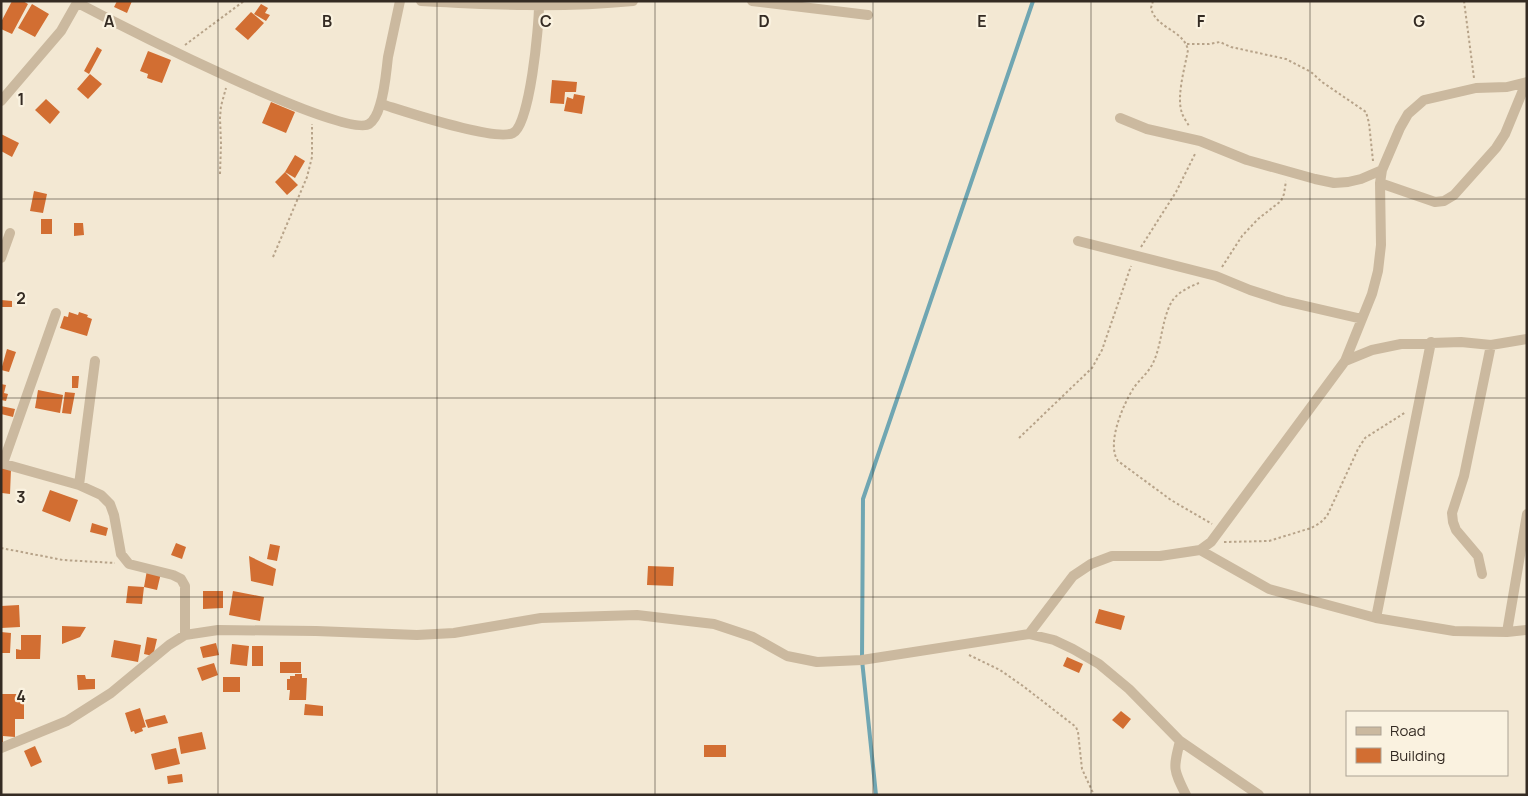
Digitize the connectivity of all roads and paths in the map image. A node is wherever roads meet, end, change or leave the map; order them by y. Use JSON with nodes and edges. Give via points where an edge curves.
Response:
{"nodes":[{"id":1,"x":244,"y":1,"type":"edge"},
{"id":2,"x":400,"y":1,"type":"edge"},
{"id":3,"x":421,"y":1,"type":"edge"},
{"id":4,"x":430,"y":1,"type":"edge"},
{"id":5,"x":633,"y":1,"type":"edge"},
{"id":6,"x":752,"y":1,"type":"edge"},
{"id":7,"x":1153,"y":1,"type":"edge"},
{"id":8,"x":1464,"y":1,"type":"edge"},
{"id":9,"x":78,"y":2,"type":"edge"},
{"id":10,"x":540,"y":5,"type":"junction"},
{"id":11,"x":868,"y":14,"type":"dead end"},
{"id":12,"x":1186,"y":44,"type":"junction"},
{"id":13,"x":175,"y":52,"type":"junction"},
{"id":14,"x":228,"y":76,"type":"junction"},
{"id":15,"x":1526,"y":82,"type":"edge"},
{"id":16,"x":1507,"y":87,"type":"junction"},
{"id":17,"x":1476,"y":88,"type":"junction"},
{"id":18,"x":5,"y":89,"type":"edge"},
{"id":19,"x":1,"y":101,"type":"edge"},
{"id":20,"x":381,"y":104,"type":"junction"},
{"id":21,"x":1515,"y":107,"type":"junction"},
{"id":22,"x":312,"y":112,"type":"junction"},
{"id":23,"x":1120,"y":118,"type":"dead end"},
{"id":24,"x":1200,"y":142,"type":"junction"},
{"id":25,"x":1287,"y":171,"type":"junction"},
{"id":26,"x":220,"y":174,"type":"dead end"},
{"id":27,"x":1379,"y":175,"type":"junction"},
{"id":28,"x":10,"y":233,"type":"dead end"},
{"id":29,"x":1078,"y":241,"type":"dead end"},
{"id":30,"x":1135,"y":255,"type":"junction"},
{"id":31,"x":273,"y":257,"type":"dead end"},
{"id":32,"x":1,"y":258,"type":"edge"},
{"id":33,"x":1216,"y":276,"type":"junction"},
{"id":34,"x":56,"y":313,"type":"dead end"},
{"id":35,"x":1362,"y":319,"type":"junction"},
{"id":36,"x":1527,"y":339,"type":"edge"},
{"id":37,"x":1431,"y":342,"type":"junction"},
{"id":38,"x":1491,"y":345,"type":"junction"},
{"id":39,"x":95,"y":361,"type":"dead end"},
{"id":40,"x":1345,"y":361,"type":"junction"},
{"id":41,"x":1419,"y":404,"type":"junction"},
{"id":42,"x":1019,"y":438,"type":"dead end"},
{"id":43,"x":2,"y":463,"type":"edge"},
{"id":44,"x":80,"y":485,"type":"junction"},
{"id":45,"x":1527,"y":514,"type":"edge"},
{"id":46,"x":1221,"y":528,"type":"junction"},
{"id":47,"x":1211,"y":542,"type":"junction"},
{"id":48,"x":1,"y":548,"type":"edge"},
{"id":49,"x":1200,"y":550,"type":"junction"},
{"id":50,"x":129,"y":564,"type":"junction"},
{"id":51,"x":1482,"y":574,"type":"dead end"},
{"id":52,"x":1376,"y":618,"type":"junction"},
{"id":53,"x":1527,"y":630,"type":"edge"},
{"id":54,"x":1507,"y":632,"type":"junction"},
{"id":55,"x":185,"y":634,"type":"junction"},
{"id":56,"x":1029,"y":634,"type":"junction"},
{"id":57,"x":967,"y":654,"type":"dead end"},
{"id":58,"x":1180,"y":740,"type":"junction"},
{"id":59,"x":1,"y":748,"type":"edge"},
{"id":60,"x":1094,"y":795,"type":"edge"},
{"id":61,"x":1186,"y":795,"type":"edge"},
{"id":62,"x":1258,"y":795,"type":"edge"}],
"edges":[{"from":1,"to":13,"type":"path"},
{"from":2,"to":20,"type":"street"},
{"from":3,"to":4,"type":"street"},
{"from":4,"to":10,"type":"street"},
{"from":5,"to":10,"type":"street","via":[[585,6]]},
{"from":6,"to":11,"type":"street"},
{"from":7,"to":12,"type":"path","via":[[1151,8],[1157,19]]},
{"from":8,"to":17,"type":"path"},
{"from":9,"to":13,"type":"street"},
{"from":9,"to":18,"type":"street","via":[[61,31]]},
{"from":10,"to":20,"type":"street","via":[[536,54],[525,112],[521,128],[513,134],[482,132]]},
{"from":12,"to":24,"type":"path","via":[[1188,50],[1180,105]]},
{"from":12,"to":27,"type":"path","via":[[1220,42],[1286,59],[1310,72],[1366,112]]},
{"from":13,"to":14,"type":"street"},
{"from":14,"to":22,"type":"street"},
{"from":14,"to":26,"type":"path","via":[[220,118]]},
{"from":15,"to":16,"type":"street"},
{"from":15,"to":21,"type":"street"},
{"from":16,"to":17,"type":"street"},
{"from":16,"to":21,"type":"street"},
{"from":17,"to":27,"type":"street","via":[[1424,100],[1408,114]]},
{"from":18,"to":19,"type":"street"},
{"from":20,"to":22,"type":"street","via":[[376,117],[365,126],[347,124]]},
{"from":21,"to":27,"type":"street","via":[[1496,148],[1454,195],[1444,201],[1435,202]]},
{"from":22,"to":31,"type":"path","via":[[312,157],[307,178]]},
{"from":23,"to":24,"type":"street","via":[[1154,132]]},
{"from":24,"to":25,"type":"street"},
{"from":24,"to":30,"type":"path","via":[[1176,192]]},
{"from":25,"to":27,"type":"street","via":[[1334,182]]},
{"from":25,"to":33,"type":"path","via":[[1281,201],[1242,236]]},
{"from":27,"to":35,"type":"street","via":[[1381,245],[1378,271]]},
{"from":28,"to":32,"type":"street"},
{"from":29,"to":30,"type":"street"},
{"from":30,"to":33,"type":"street"},
{"from":30,"to":42,"type":"path","via":[[1092,368]]},
{"from":33,"to":35,"type":"street","via":[[1284,301]]},
{"from":33,"to":46,"type":"path","via":[[1181,292],[1171,302],[1152,365],[1132,390],[1121,412],[1114,456],[1171,500]]},
{"from":34,"to":43,"type":"street"},
{"from":35,"to":40,"type":"street"},
{"from":36,"to":38,"type":"street"},
{"from":37,"to":38,"type":"street"},
{"from":37,"to":40,"type":"street","via":[[1372,350]]},
{"from":37,"to":41,"type":"street"},
{"from":38,"to":51,"type":"street","via":[[1464,476],[1452,513],[1456,530],[1478,556]]},
{"from":39,"to":44,"type":"street"},
{"from":40,"to":46,"type":"street"},
{"from":41,"to":47,"type":"path","via":[[1365,438],[1327,516],[1320,523],[1269,541]]},
{"from":41,"to":52,"type":"street"},
{"from":43,"to":44,"type":"street"},
{"from":44,"to":50,"type":"street","via":[[101,495],[110,504],[121,554]]},
{"from":45,"to":54,"type":"street"},
{"from":46,"to":47,"type":"street"},
{"from":47,"to":49,"type":"street"},
{"from":48,"to":50,"type":"path","via":[[63,560]]},
{"from":49,"to":52,"type":"street","via":[[1269,589]]},
{"from":49,"to":56,"type":"street","via":[[1160,556],[1112,556],[1091,564],[1073,576]]},
{"from":50,"to":55,"type":"street","via":[[181,578],[185,586]]},
{"from":52,"to":54,"type":"street","via":[[1454,631]]},
{"from":53,"to":54,"type":"street"},
{"from":55,"to":56,"type":"street","via":[[218,630],[454,633],[541,618],[637,615],[714,624],[753,637],[787,656],[818,662],[862,660]]},
{"from":55,"to":59,"type":"street","via":[[111,694],[67,721]]},
{"from":56,"to":58,"type":"street","via":[[1054,640],[1099,664]]},
{"from":57,"to":60,"type":"path","via":[[1000,670],[1076,728],[1082,769]]},
{"from":58,"to":61,"type":"street","via":[[1174,764]]},
{"from":58,"to":62,"type":"street"}]}
